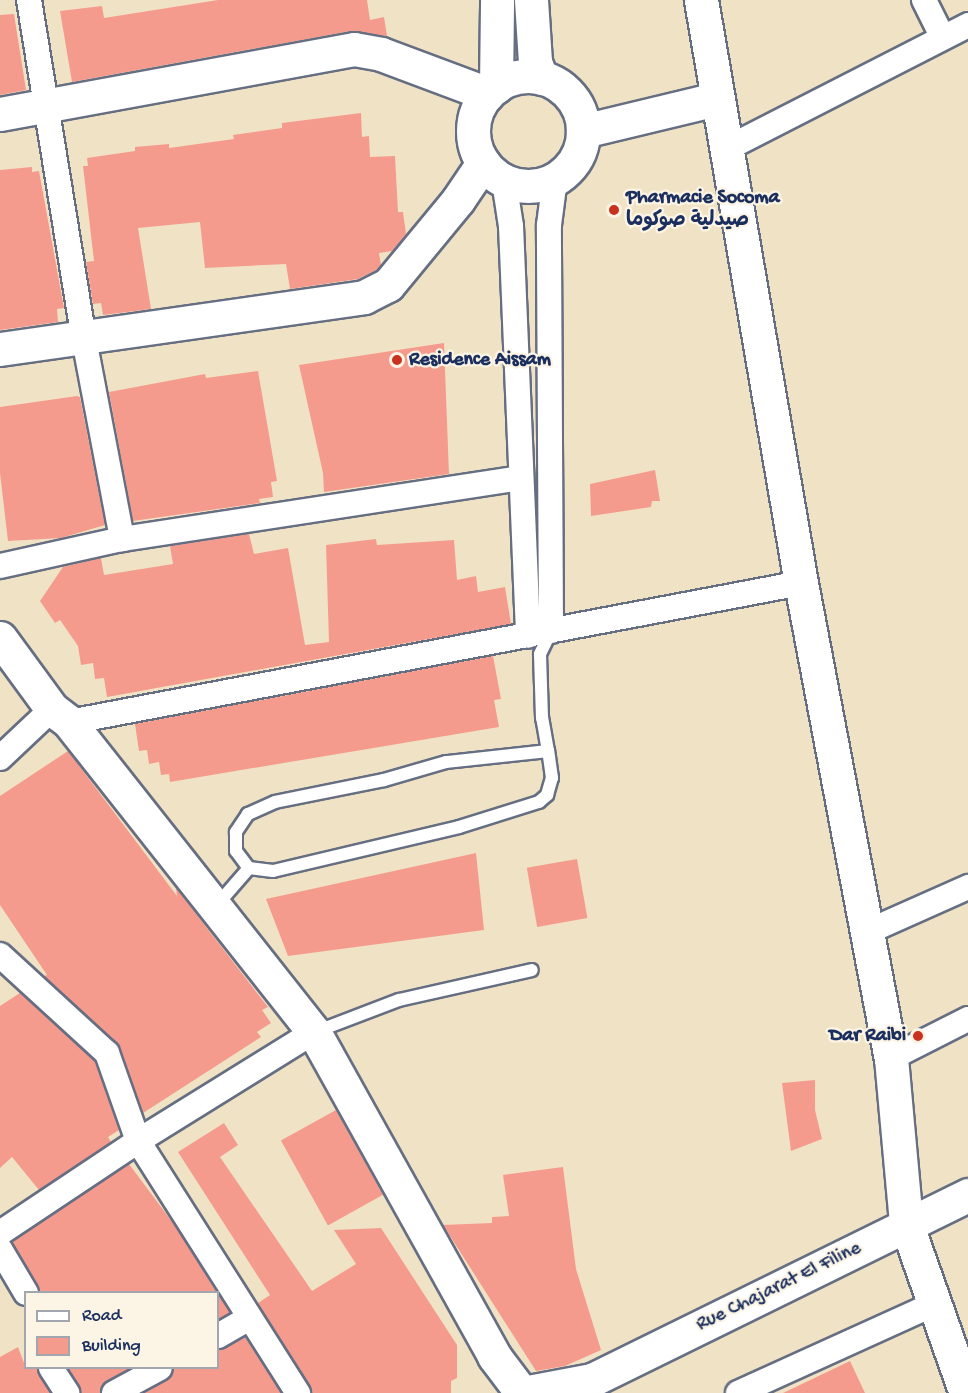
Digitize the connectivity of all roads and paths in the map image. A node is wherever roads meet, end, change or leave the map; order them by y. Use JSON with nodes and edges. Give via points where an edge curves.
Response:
{"nodes":[{"id":1,"x":29,"y":0,"type":"edge"},
{"id":2,"x":498,"y":0,"type":"edge"},
{"id":3,"x":531,"y":0,"type":"edge"},
{"id":4,"x":701,"y":0,"type":"edge"},
{"id":5,"x":924,"y":0,"type":"edge"},
{"id":6,"x":968,"y":24,"type":"edge"},
{"id":7,"x":942,"y":36,"type":"junction"},
{"id":8,"x":541,"y":78,"type":"junction"},
{"id":9,"x":492,"y":90,"type":"junction"},
{"id":10,"x":717,"y":99,"type":"junction"},
{"id":11,"x":48,"y":105,"type":"junction"},
{"id":12,"x":0,"y":114,"type":"edge"},
{"id":13,"x":583,"y":131,"type":"junction"},
{"id":14,"x":726,"y":149,"type":"junction"},
{"id":15,"x":494,"y":172,"type":"junction"},
{"id":16,"x":555,"y":179,"type":"junction"},
{"id":17,"x":83,"y":334,"type":"junction"},
{"id":18,"x":0,"y":349,"type":"edge"},
{"id":19,"x":519,"y":478,"type":"junction"},
{"id":20,"x":122,"y":539,"type":"junction"},
{"id":21,"x":0,"y":566,"type":"edge"},
{"id":22,"x":801,"y":583,"type":"junction"},
{"id":23,"x":0,"y":638,"type":"edge"},
{"id":24,"x":539,"y":640,"type":"junction"},
{"id":25,"x":60,"y":715,"type":"junction"},
{"id":26,"x":548,"y":751,"type":"junction"},
{"id":27,"x":0,"y":758,"type":"edge"},
{"id":28,"x":249,"y":868,"type":"junction"},
{"id":29,"x":968,"y":886,"type":"edge"},
{"id":30,"x":215,"y":907,"type":"junction"},
{"id":31,"x":867,"y":932,"type":"junction"},
{"id":32,"x":3,"y":965,"type":"edge"},
{"id":33,"x":532,"y":970,"type":"dead end"},
{"id":34,"x":968,"y":1019,"type":"edge"},
{"id":35,"x":314,"y":1032,"type":"junction"},
{"id":36,"x":891,"y":1058,"type":"junction"},
{"id":37,"x":138,"y":1141,"type":"junction"},
{"id":38,"x":968,"y":1195,"type":"edge"},
{"id":39,"x":906,"y":1223,"type":"junction"},
{"id":40,"x":0,"y":1233,"type":"edge"},
{"id":41,"x":0,"y":1249,"type":"edge"},
{"id":42,"x":25,"y":1291,"type":"edge"},
{"id":43,"x":936,"y":1303,"type":"junction"},
{"id":44,"x":249,"y":1318,"type":"junction"},
{"id":45,"x":219,"y":1335,"type":"edge"},
{"id":46,"x":494,"y":1356,"type":"junction"},
{"id":47,"x":52,"y":1369,"type":"edge"},
{"id":48,"x":158,"y":1369,"type":"edge"},
{"id":49,"x":964,"y":1378,"type":"edge"},
{"id":50,"x":584,"y":1387,"type":"edge"},
{"id":51,"x":67,"y":1393,"type":"edge"},
{"id":52,"x":114,"y":1393,"type":"edge"},
{"id":53,"x":298,"y":1393,"type":"edge"},
{"id":54,"x":494,"y":1393,"type":"edge"},
{"id":55,"x":523,"y":1393,"type":"edge"},
{"id":56,"x":738,"y":1393,"type":"edge"}],
"edges":[{"from":1,"to":11,"type":"street"},
{"from":2,"to":9,"type":"street"},
{"from":3,"to":8,"type":"street"},
{"from":4,"to":10,"type":"street"},
{"from":5,"to":7,"type":"street"},
{"from":6,"to":7,"type":"street"},
{"from":7,"to":14,"type":"street"},
{"from":8,"to":9,"type":"street","via":[[522,77]]},
{"from":8,"to":13,"type":"street","via":[[573,100]]},
{"from":9,"to":11,"type":"street","via":[[354,49]]},
{"from":9,"to":15,"type":"street","via":[[479,106],[473,130]]},
{"from":10,"to":13,"type":"street"},
{"from":10,"to":14,"type":"street"},
{"from":11,"to":12,"type":"street"},
{"from":11,"to":17,"type":"street"},
{"from":13,"to":16,"type":"street","via":[[576,157]]},
{"from":14,"to":22,"type":"street"},
{"from":15,"to":16,"type":"street","via":[[528,186]]},
{"from":15,"to":17,"type":"street","via":[[458,200],[388,285],[364,297]]},
{"from":15,"to":19,"type":"street","via":[[512,226]]},
{"from":16,"to":24,"type":"street","via":[[549,225]]},
{"from":17,"to":18,"type":"street"},
{"from":17,"to":20,"type":"street"},
{"from":19,"to":20,"type":"street"},
{"from":19,"to":24,"type":"street"},
{"from":20,"to":21,"type":"street"},
{"from":22,"to":24,"type":"street"},
{"from":22,"to":31,"type":"street"},
{"from":23,"to":25,"type":"street"},
{"from":24,"to":25,"type":"street"},
{"from":24,"to":26,"type":"lane"},
{"from":25,"to":27,"type":"street"},
{"from":25,"to":30,"type":"street"},
{"from":26,"to":28,"type":"lane","via":[[552,778],[547,795],[529,806],[294,867],[273,871]]},
{"from":26,"to":28,"type":"lane","via":[[446,762],[384,780],[266,805],[248,814],[236,832],[236,851]]},
{"from":28,"to":30,"type":"lane"},
{"from":29,"to":31,"type":"street"},
{"from":30,"to":35,"type":"street"},
{"from":31,"to":36,"type":"street"},
{"from":32,"to":37,"type":"street","via":[[107,1053]]},
{"from":33,"to":35,"type":"lane","via":[[399,1000]]},
{"from":34,"to":36,"type":"street"},
{"from":35,"to":37,"type":"street"},
{"from":35,"to":46,"type":"street"},
{"from":36,"to":39,"type":"street"},
{"from":37,"to":40,"type":"street"},
{"from":37,"to":44,"type":"street"},
{"from":38,"to":39,"type":"street","name":"Rue Chajarat El Filine"},
{"from":39,"to":43,"type":"street"},
{"from":39,"to":50,"type":"street","name":"Rue Chajarat El Filine"},
{"from":41,"to":42,"type":"street"},
{"from":43,"to":49,"type":"street"},
{"from":43,"to":56,"type":"street"},
{"from":44,"to":45,"type":"street"},
{"from":44,"to":53,"type":"street"},
{"from":46,"to":54,"type":"street"},
{"from":46,"to":55,"type":"street"},
{"from":47,"to":51,"type":"street"},
{"from":48,"to":52,"type":"street"},
{"from":50,"to":55,"type":"street","name":"Rue Chajarat El Filine"}]}
